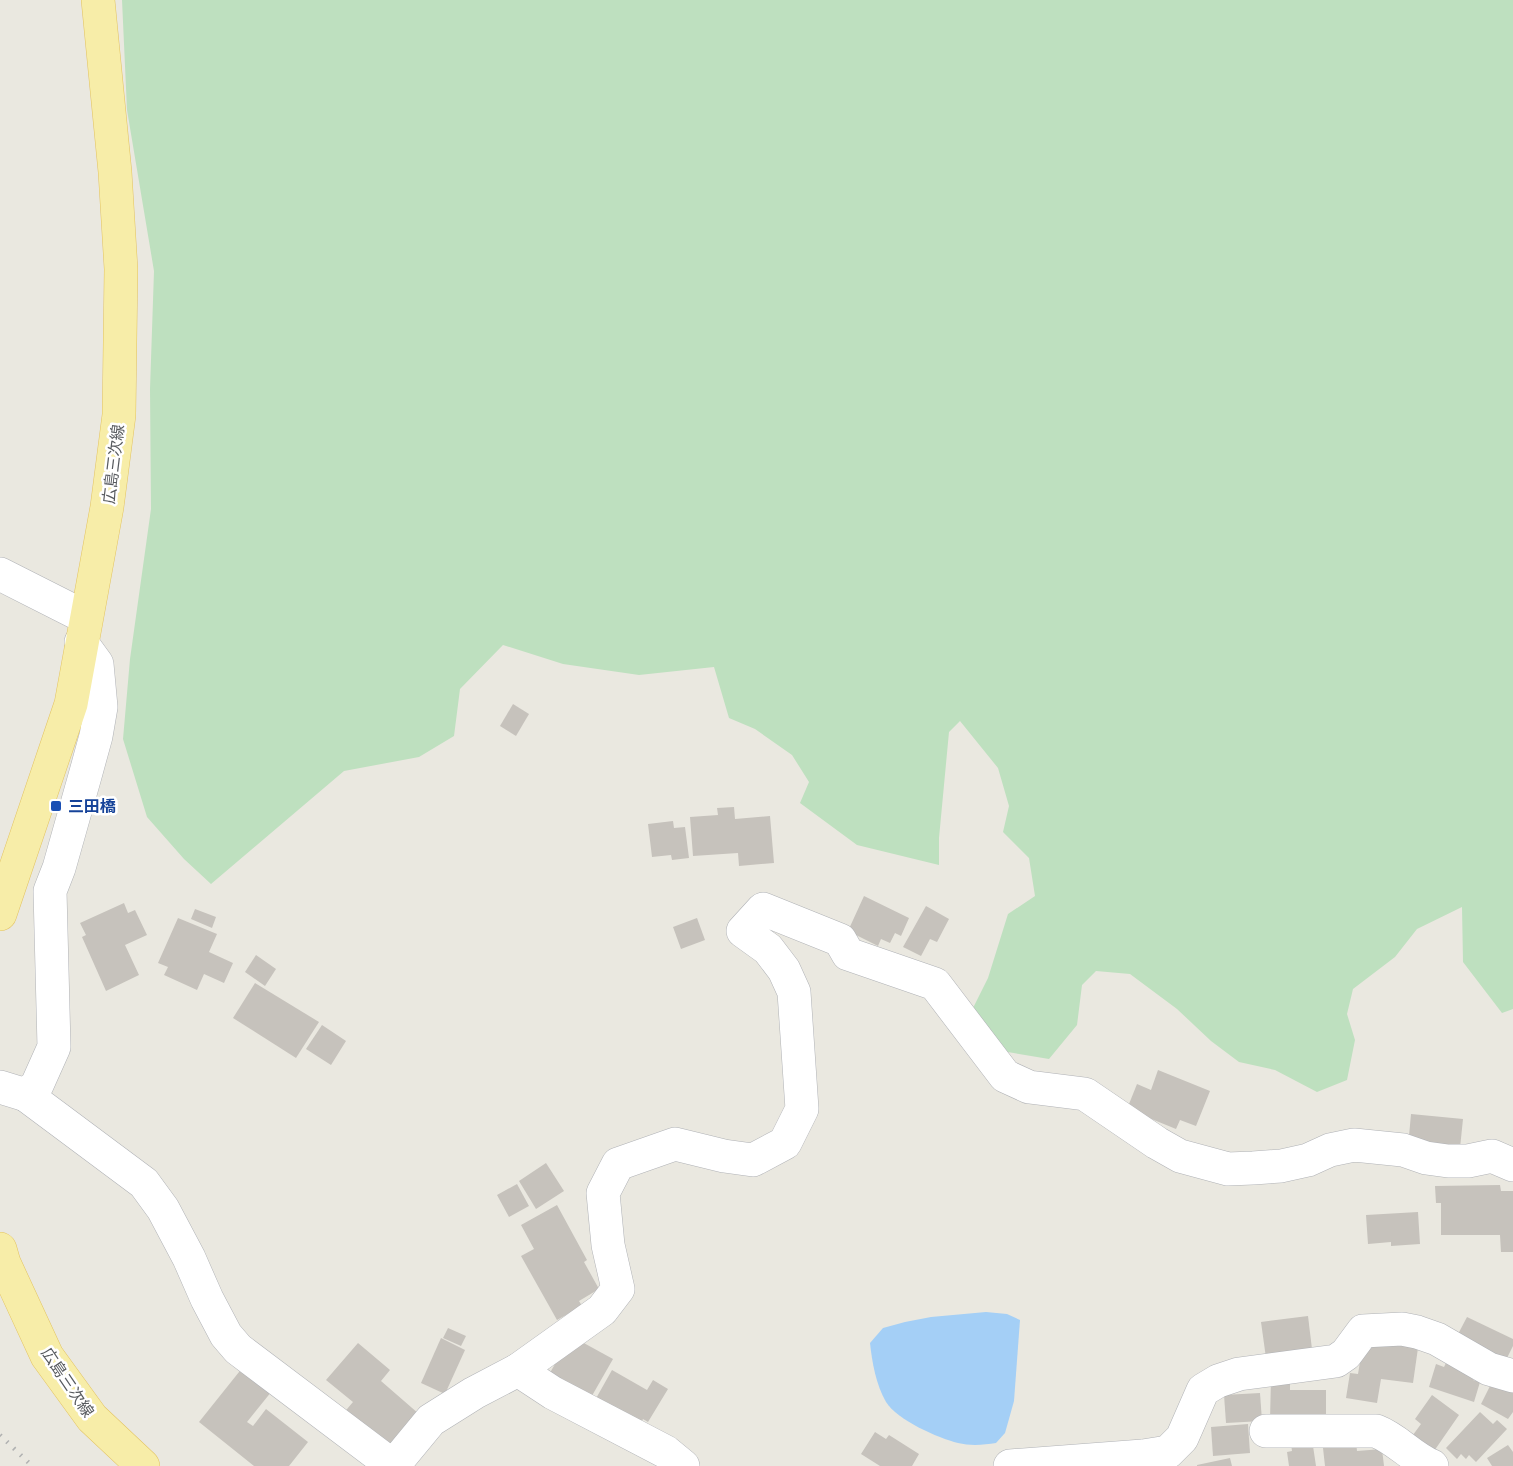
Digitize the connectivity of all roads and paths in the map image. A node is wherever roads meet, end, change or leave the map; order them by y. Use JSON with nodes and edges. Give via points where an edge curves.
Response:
{"nodes":[{"id":1,"x":98,"y":0,"type":"edge"},
{"id":2,"x":0,"y":574,"type":"edge"},
{"id":3,"x":76,"y":622,"type":"junction"},
{"id":4,"x":0,"y":914,"type":"edge"},
{"id":5,"x":13,"y":1091,"type":"edge"},
{"id":6,"x":1513,"y":1165,"type":"edge"},
{"id":7,"x":0,"y":1249,"type":"edge"},
{"id":8,"x":518,"y":1370,"type":"junction"},
{"id":9,"x":1513,"y":1376,"type":"edge"},
{"id":10,"x":1266,"y":1431,"type":"dead end"},
{"id":11,"x":143,"y":1466,"type":"edge"},
{"id":12,"x":682,"y":1466,"type":"edge"},
{"id":13,"x":1010,"y":1466,"type":"edge"},
{"id":14,"x":1432,"y":1466,"type":"edge"}],
"edges":[{"from":1,"to":3,"type":"main road","name":"広島三次線","via":[[121,269],[119,415],[109,496]]},
{"from":2,"to":3,"type":"street"},
{"from":3,"to":4,"type":"main road","name":"広島三次線","via":[[68,712]]},
{"from":3,"to":5,"type":"street","via":[[97,664],[101,707],[50,891],[54,1047],[37,1085]]},
{"from":5,"to":8,"type":"street","via":[[144,1183],[163,1209],[226,1335],[238,1349],[393,1466],[431,1420]]},
{"from":6,"to":8,"type":"street","via":[[1492,1155],[1448,1161],[1403,1150],[1354,1145],[1308,1160],[1253,1168],[1228,1169],[1180,1156],[1085,1094],[1029,1087],[1005,1076],[935,984],[848,954],[840,940],[763,909],[742,931],[768,949],[794,992],[802,1109],[785,1143],[753,1160],[675,1144],[618,1164],[603,1193],[608,1245],[618,1289],[602,1310]]},
{"from":7,"to":11,"type":"main road","name":"広島三次線","via":[[47,1356],[92,1418]]},
{"from":8,"to":12,"type":"street","via":[[553,1393],[666,1452]]},
{"from":9,"to":13,"type":"street","via":[[1489,1369],[1417,1332],[1363,1331],[1336,1361],[1239,1374],[1203,1390],[1182,1438],[1168,1452]]},
{"from":10,"to":14,"type":"street","via":[[1376,1431],[1390,1436],[1418,1460]]}]}
